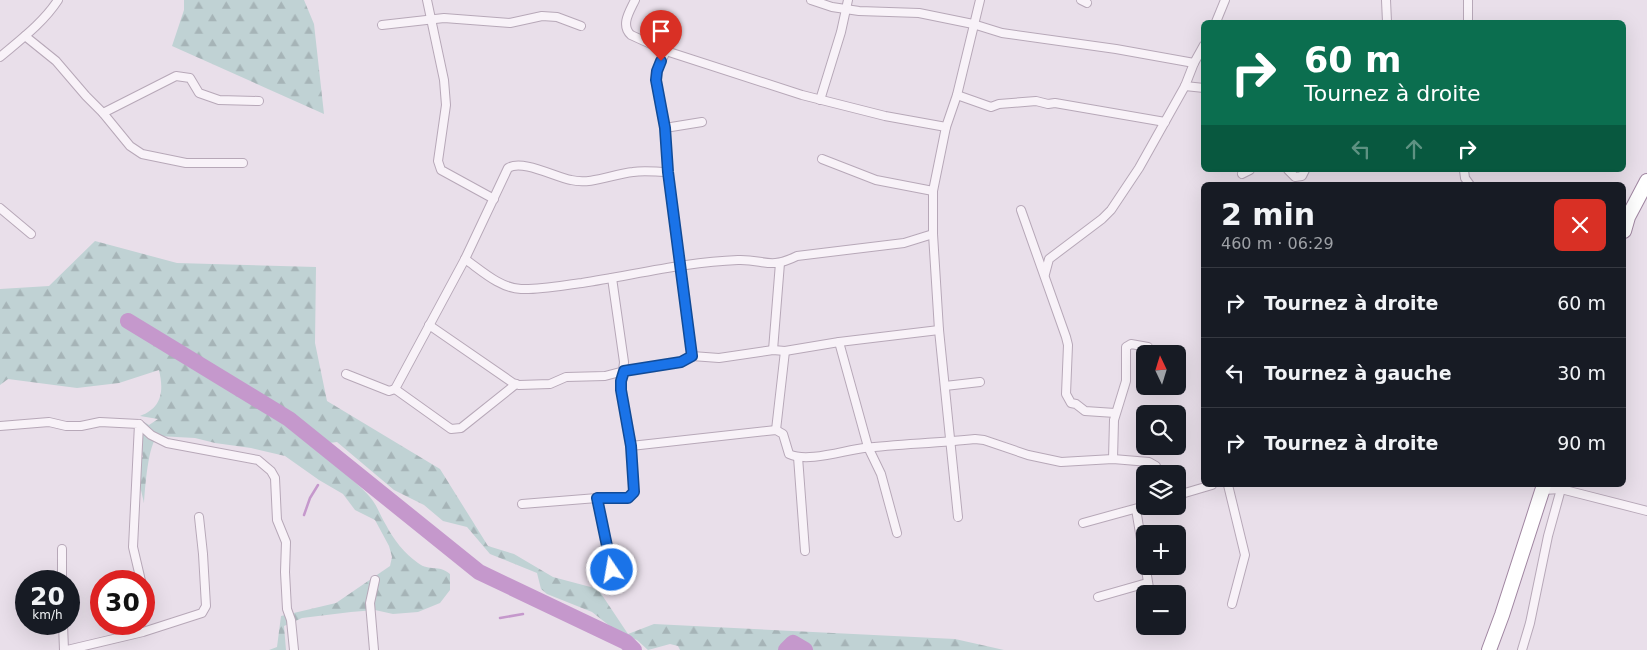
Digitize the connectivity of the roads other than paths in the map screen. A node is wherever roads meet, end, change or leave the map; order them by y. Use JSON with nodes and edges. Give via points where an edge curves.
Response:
{"nodes":[{"id":1,"x":58,"y":0,"type":"edge"},
{"id":2,"x":427,"y":0,"type":"edge"},
{"id":3,"x":636,"y":0,"type":"edge"},
{"id":4,"x":811,"y":0,"type":"edge"},
{"id":5,"x":848,"y":0,"type":"edge"},
{"id":6,"x":980,"y":0,"type":"edge"},
{"id":7,"x":1225,"y":0,"type":"edge"},
{"id":8,"x":1386,"y":0,"type":"edge"},
{"id":9,"x":1468,"y":0,"type":"edge"},
{"id":10,"x":847,"y":9,"type":"junction"},
{"id":11,"x":431,"y":19,"type":"junction"},
{"id":12,"x":1217,"y":20,"type":"edge"},
{"id":13,"x":1387,"y":20,"type":"edge"},
{"id":14,"x":1468,"y":20,"type":"edge"},
{"id":15,"x":973,"y":24,"type":"junction"},
{"id":16,"x":382,"y":25,"type":"dead end"},
{"id":17,"x":581,"y":26,"type":"dead end"},
{"id":18,"x":25,"y":36,"type":"junction"},
{"id":19,"x":1201,"y":50,"type":"edge"},
{"id":20,"x":666,"y":51,"type":"junction"},
{"id":21,"x":0,"y":57,"type":"edge"},
{"id":22,"x":1194,"y":63,"type":"junction"},
{"id":23,"x":1185,"y":86,"type":"junction"},
{"id":24,"x":1201,"y":88,"type":"edge"},
{"id":25,"x":957,"y":94,"type":"junction"},
{"id":26,"x":820,"y":100,"type":"junction"},
{"id":27,"x":259,"y":101,"type":"dead end"},
{"id":28,"x":104,"y":113,"type":"junction"},
{"id":29,"x":702,"y":122,"type":"dead end"},
{"id":30,"x":1165,"y":122,"type":"junction"},
{"id":31,"x":946,"y":126,"type":"junction"},
{"id":32,"x":665,"y":128,"type":"junction"},
{"id":33,"x":822,"y":159,"type":"dead end"},
{"id":34,"x":243,"y":164,"type":"dead end"},
{"id":35,"x":668,"y":172,"type":"junction"},
{"id":36,"x":1246,"y":172,"type":"edge"},
{"id":37,"x":1290,"y":172,"type":"edge"},
{"id":38,"x":1304,"y":172,"type":"edge"},
{"id":39,"x":1242,"y":174,"type":"dead end"},
{"id":40,"x":1647,"y":181,"type":"edge"},
{"id":41,"x":933,"y":191,"type":"junction"},
{"id":42,"x":494,"y":199,"type":"junction"},
{"id":43,"x":0,"y":208,"type":"edge"},
{"id":44,"x":1021,"y":210,"type":"dead end"},
{"id":45,"x":1626,"y":218,"type":"edge"},
{"id":46,"x":31,"y":234,"type":"dead end"},
{"id":47,"x":933,"y":234,"type":"junction"},
{"id":48,"x":465,"y":260,"type":"junction"},
{"id":49,"x":780,"y":263,"type":"junction"},
{"id":50,"x":680,"y":267,"type":"junction"},
{"id":51,"x":1045,"y":274,"type":"junction"},
{"id":52,"x":612,"y":278,"type":"junction"},
{"id":53,"x":429,"y":325,"type":"junction"},
{"id":54,"x":939,"y":330,"type":"junction"},
{"id":55,"x":839,"y":342,"type":"junction"},
{"id":56,"x":1137,"y":345,"type":"edge"},
{"id":57,"x":773,"y":350,"type":"junction"},
{"id":58,"x":785,"y":351,"type":"junction"},
{"id":59,"x":692,"y":356,"type":"junction"},
{"id":60,"x":624,"y":371,"type":"junction"},
{"id":61,"x":346,"y":374,"type":"dead end"},
{"id":62,"x":980,"y":382,"type":"dead end"},
{"id":63,"x":516,"y":384,"type":"junction"},
{"id":64,"x":945,"y":386,"type":"junction"},
{"id":65,"x":396,"y":389,"type":"junction"},
{"id":66,"x":1115,"y":414,"type":"junction"},
{"id":67,"x":139,"y":424,"type":"junction"},
{"id":68,"x":0,"y":426,"type":"edge"},
{"id":69,"x":774,"y":432,"type":"junction"},
{"id":70,"x":951,"y":442,"type":"junction"},
{"id":71,"x":631,"y":446,"type":"junction"},
{"id":72,"x":868,"y":447,"type":"junction"},
{"id":73,"x":798,"y":457,"type":"junction"},
{"id":74,"x":1113,"y":459,"type":"junction"},
{"id":75,"x":1154,"y":465,"type":"edge"},
{"id":76,"x":1205,"y":487,"type":"edge"},
{"id":77,"x":1228,"y":487,"type":"edge"},
{"id":78,"x":1543,"y":488,"type":"edge"},
{"id":79,"x":1561,"y":489,"type":"junction"},
{"id":80,"x":1186,"y":493,"type":"edge"},
{"id":81,"x":597,"y":498,"type":"junction"},
{"id":82,"x":522,"y":504,"type":"dead end"},
{"id":83,"x":1136,"y":509,"type":"edge"},
{"id":84,"x":1647,"y":511,"type":"edge"},
{"id":85,"x":1137,"y":515,"type":"edge"},
{"id":86,"x":199,"y":516,"type":"dead end"},
{"id":87,"x":958,"y":517,"type":"dead end"},
{"id":88,"x":1083,"y":523,"type":"dead end"},
{"id":89,"x":896,"y":533,"type":"dead end"},
{"id":90,"x":62,"y":549,"type":"dead end"},
{"id":91,"x":805,"y":551,"type":"dead end"},
{"id":92,"x":62,"y":570,"type":"edge"},
{"id":93,"x":138,"y":570,"type":"edge"},
{"id":94,"x":375,"y":580,"type":"dead end"},
{"id":95,"x":1147,"y":583,"type":"joint"},
{"id":96,"x":616,"y":588,"type":"dead end"},
{"id":97,"x":1098,"y":597,"type":"dead end"},
{"id":98,"x":1232,"y":604,"type":"dead end"},
{"id":99,"x":155,"y":625,"type":"edge"},
{"id":100,"x":64,"y":635,"type":"edge"},
{"id":101,"x":118,"y":635,"type":"edge"},
{"id":102,"x":65,"y":650,"type":"edge"},
{"id":103,"x":294,"y":650,"type":"edge"},
{"id":104,"x":374,"y":650,"type":"edge"},
{"id":105,"x":1489,"y":650,"type":"edge"},
{"id":106,"x":1522,"y":650,"type":"edge"}],
"edges":[{"from":1,"to":18,"type":"street"},
{"from":2,"to":11,"type":"street"},
{"from":3,"to":20,"type":"street","via":[[626,21],[627,32]]},
{"from":4,"to":10,"type":"street"},
{"from":5,"to":10,"type":"street"},
{"from":6,"to":15,"type":"street"},
{"from":7,"to":12,"type":"street"},
{"from":8,"to":13,"type":"street"},
{"from":9,"to":14,"type":"street"},
{"from":10,"to":15,"type":"street","via":[[918,13]]},
{"from":10,"to":26,"type":"street"},
{"from":11,"to":16,"type":"street"},
{"from":11,"to":17,"type":"street","via":[[510,23],[542,16],[557,17]]},
{"from":11,"to":42,"type":"street","via":[[446,105],[439,165],[441,170]]},
{"from":15,"to":22,"type":"street","via":[[1002,33]]},
{"from":15,"to":25,"type":"street"},
{"from":18,"to":21,"type":"street"},
{"from":18,"to":28,"type":"street","via":[[56,61]]},
{"from":19,"to":22,"type":"street"},
{"from":20,"to":26,"type":"street"},
{"from":20,"to":32,"type":"street","via":[[656,80]]},
{"from":22,"to":23,"type":"street"},
{"from":23,"to":24,"type":"street"},
{"from":23,"to":30,"type":"street"},
{"from":25,"to":30,"type":"street","via":[[992,107],[1036,101]]},
{"from":25,"to":31,"type":"street"},
{"from":26,"to":31,"type":"street","via":[[885,116]]},
{"from":27,"to":28,"type":"street","via":[[219,100],[198,93],[190,78],[176,76]]},
{"from":28,"to":34,"type":"street","via":[[130,146],[142,154],[186,163]]},
{"from":29,"to":32,"type":"street"},
{"from":30,"to":51,"type":"street","via":[[1111,210],[1049,259]]},
{"from":31,"to":41,"type":"street"},
{"from":32,"to":35,"type":"street"},
{"from":33,"to":41,"type":"street","via":[[876,180]]},
{"from":35,"to":42,"type":"street","via":[[634,171],[573,181],[513,164]]},
{"from":35,"to":50,"type":"street"},
{"from":36,"to":39,"type":"street"},
{"from":37,"to":38,"type":"street","via":[[1295,177],[1302,176]]},
{"from":40,"to":45,"type":"highway"},
{"from":41,"to":47,"type":"street"},
{"from":42,"to":48,"type":"street"},
{"from":43,"to":46,"type":"street"},
{"from":44,"to":51,"type":"street"},
{"from":47,"to":49,"type":"street","via":[[904,243],[797,256]]},
{"from":47,"to":54,"type":"street"},
{"from":48,"to":52,"type":"street","via":[[505,286],[516,288]]},
{"from":48,"to":53,"type":"street"},
{"from":49,"to":50,"type":"street","via":[[738,260]]},
{"from":49,"to":57,"type":"street"},
{"from":50,"to":52,"type":"street"},
{"from":50,"to":59,"type":"street"},
{"from":51,"to":66,"type":"street","via":[[1068,345],[1068,398],[1085,411]]},
{"from":52,"to":60,"type":"street"},
{"from":53,"to":63,"type":"street"},
{"from":53,"to":65,"type":"street"},
{"from":54,"to":55,"type":"street"},
{"from":54,"to":64,"type":"street"},
{"from":55,"to":58,"type":"street"},
{"from":55,"to":72,"type":"street"},
{"from":56,"to":66,"type":"street","via":[[1126,347],[1126,381]]},
{"from":57,"to":58,"type":"street"},
{"from":57,"to":59,"type":"street","via":[[719,358]]},
{"from":58,"to":69,"type":"street"},
{"from":59,"to":60,"type":"street","via":[[681,362]]},
{"from":60,"to":63,"type":"street","via":[[605,376],[566,377],[550,384]]},
{"from":60,"to":71,"type":"street","via":[[621,390]]},
{"from":61,"to":65,"type":"street","via":[[388,391]]},
{"from":62,"to":64,"type":"street"},
{"from":63,"to":65,"type":"street","via":[[460,428],[451,430]]},
{"from":64,"to":70,"type":"street"},
{"from":66,"to":74,"type":"street"},
{"from":67,"to":68,"type":"street","via":[[100,422],[66,426],[49,422]]},
{"from":67,"to":93,"type":"street","via":[[133,547]]},
{"from":67,"to":103,"type":"street","via":[[167,443],[258,460],[271,471],[275,478],[277,520],[286,542],[287,609]]},
{"from":69,"to":71,"type":"street"},
{"from":69,"to":73,"type":"street","via":[[783,434],[789,454]]},
{"from":70,"to":72,"type":"street"},
{"from":70,"to":74,"type":"street","via":[[984,440],[1062,462]]},
{"from":70,"to":87,"type":"street"},
{"from":71,"to":81,"type":"street","via":[[634,492],[628,498]]},
{"from":72,"to":73,"type":"street","via":[[831,455]]},
{"from":72,"to":89,"type":"street","via":[[881,474]]},
{"from":73,"to":91,"type":"street"},
{"from":74,"to":75,"type":"street"},
{"from":76,"to":80,"type":"street"},
{"from":77,"to":98,"type":"street","via":[[1245,556]]},
{"from":78,"to":79,"type":"street"},
{"from":78,"to":105,"type":"highway"},
{"from":79,"to":84,"type":"street"},
{"from":79,"to":106,"type":"street"},
{"from":81,"to":82,"type":"street"},
{"from":81,"to":96,"type":"street"},
{"from":83,"to":88,"type":"street"},
{"from":85,"to":95,"type":"street"},
{"from":86,"to":99,"type":"street","via":[[204,610]]},
{"from":90,"to":92,"type":"street"},
{"from":94,"to":104,"type":"street","via":[[370,603]]},
{"from":95,"to":97,"type":"street"},
{"from":100,"to":102,"type":"street"},
{"from":101,"to":102,"type":"street"}]}
